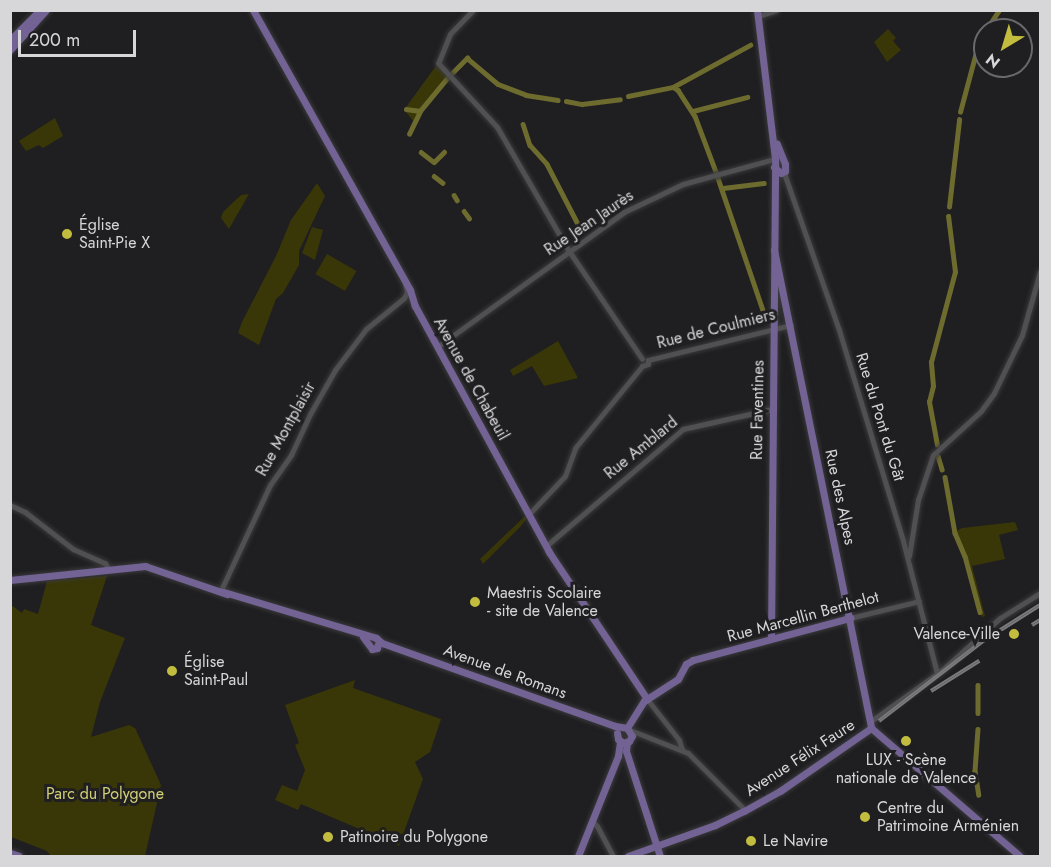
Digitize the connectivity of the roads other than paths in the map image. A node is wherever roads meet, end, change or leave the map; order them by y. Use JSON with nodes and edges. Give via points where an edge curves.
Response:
{"nodes":[{"id":1,"x":40,"y":10,"type":"edge"},
{"id":2,"x":46,"y":10,"type":"edge"},
{"id":3,"x":254,"y":10,"type":"edge"},
{"id":4,"x":473,"y":10,"type":"edge"},
{"id":5,"x":776,"y":10,"type":"edge"},
{"id":6,"x":758,"y":13,"type":"edge"},
{"id":7,"x":10,"y":40,"type":"edge"},
{"id":8,"x":10,"y":50,"type":"edge"},
{"id":9,"x":777,"y":161,"type":"junction"},
{"id":10,"x":783,"y":173,"type":"junction"},
{"id":11,"x":775,"y":183,"type":"junction"},
{"id":12,"x":569,"y":251,"type":"junction"},
{"id":13,"x":777,"y":272,"type":"junction"},
{"id":14,"x":1041,"y":272,"type":"edge"},
{"id":15,"x":404,"y":283,"type":"junction"},
{"id":16,"x":402,"y":300,"type":"junction"},
{"id":17,"x":415,"y":306,"type":"junction"},
{"id":18,"x":791,"y":325,"type":"junction"},
{"id":19,"x":773,"y":328,"type":"junction"},
{"id":20,"x":437,"y":347,"type":"junction"},
{"id":21,"x":645,"y":359,"type":"junction"},
{"id":22,"x":772,"y":409,"type":"junction"},
{"id":23,"x":10,"y":505,"type":"edge"},
{"id":24,"x":531,"y":518,"type":"junction"},
{"id":25,"x":546,"y":546,"type":"junction"},
{"id":26,"x":908,"y":561,"type":"junction"},
{"id":27,"x":109,"y":570,"type":"junction"},
{"id":28,"x":10,"y":580,"type":"edge"},
{"id":29,"x":222,"y":591,"type":"junction"},
{"id":30,"x":1041,"y":592,"type":"edge"},
{"id":31,"x":919,"y":601,"type":"junction"},
{"id":32,"x":850,"y":618,"type":"junction"},
{"id":33,"x":771,"y":639,"type":"junction"},
{"id":34,"x":375,"y":642,"type":"junction"},
{"id":35,"x":937,"y":673,"type":"junction"},
{"id":36,"x":647,"y":699,"type":"junction"},
{"id":37,"x":871,"y":724,"type":"junction"},
{"id":38,"x":625,"y":732,"type":"junction"},
{"id":39,"x":682,"y":750,"type":"junction"},
{"id":40,"x":626,"y":751,"type":"junction"},
{"id":41,"x":618,"y":756,"type":"junction"},
{"id":42,"x":745,"y":811,"type":"junction"},
{"id":43,"x":592,"y":821,"type":"junction"},
{"id":44,"x":674,"y":840,"type":"junction"},
{"id":45,"x":656,"y":846,"type":"junction"},
{"id":46,"x":10,"y":853,"type":"edge"},
{"id":47,"x":636,"y":855,"type":"edge"},
{"id":48,"x":19,"y":856,"type":"edge"},
{"id":49,"x":578,"y":856,"type":"edge"},
{"id":50,"x":613,"y":856,"type":"edge"},
{"id":51,"x":628,"y":856,"type":"edge"},
{"id":52,"x":661,"y":856,"type":"edge"},
{"id":53,"x":1020,"y":856,"type":"edge"}],
"edges":[{"from":1,"to":7,"type":"main road"},
{"from":2,"to":8,"type":"main road"},
{"from":3,"to":15,"type":"main road","name":"Avenue de Chabeuil"},
{"from":4,"to":12,"type":"street","via":[[450,34],[438,63],[497,127]]},
{"from":5,"to":6,"type":"street"},
{"from":6,"to":9,"type":"main road","name":"Rue Faventines"},
{"from":9,"to":10,"type":"main road"},
{"from":9,"to":10,"type":"main road","via":[[786,166]]},
{"from":9,"to":11,"type":"main road","name":"Rue Faventines"},
{"from":9,"to":12,"type":"street","name":"Rue Jean Jaurès","via":[[674,188],[624,212]]},
{"from":10,"to":11,"type":"main road"},
{"from":10,"to":26,"type":"street","name":"Rue du Pont du Gât","via":[[839,330]]},
{"from":11,"to":13,"type":"main road","name":"Rue Faventines"},
{"from":12,"to":20,"type":"street","name":"Rue Jean Jaurès"},
{"from":12,"to":21,"type":"street"},
{"from":13,"to":18,"type":"main road","name":"Rue des Alpes"},
{"from":13,"to":19,"type":"main road","name":"Rue Faventines"},
{"from":14,"to":26,"type":"street","via":[[1025,326],[1001,381],[981,411],[935,453],[918,500]]},
{"from":15,"to":16,"type":"street","via":[[407,292]]},
{"from":15,"to":17,"type":"main road","name":"Avenue de Chabeuil"},
{"from":16,"to":17,"type":"street"},
{"from":16,"to":29,"type":"street","name":"Rue Montplaisir","via":[[366,329],[339,363],[291,455],[270,485]]},
{"from":17,"to":20,"type":"main road","name":"Avenue de Chabeuil"},
{"from":18,"to":19,"type":"street","name":"Rue de Coulmiers"},
{"from":18,"to":32,"type":"main road","name":"Rue des Alpes"},
{"from":19,"to":21,"type":"street","name":"Rue de Coulmiers"},
{"from":19,"to":22,"type":"main road","name":"Rue Faventines"},
{"from":20,"to":24,"type":"main road","name":"Avenue de Chabeuil"},
{"from":21,"to":24,"type":"street","via":[[575,448],[565,476]]},
{"from":22,"to":25,"type":"street","name":"Rue Amblard","via":[[683,429]]},
{"from":22,"to":33,"type":"main road","name":"Rue Faventines"},
{"from":23,"to":27,"type":"street","via":[[73,549],[105,563]]},
{"from":24,"to":25,"type":"main road","name":"Avenue de Chabeuil"},
{"from":25,"to":36,"type":"main road","name":"Avenue de Chabeuil"},
{"from":26,"to":31,"type":"street","name":"Rue du Pont du Gât"},
{"from":27,"to":28,"type":"main road","name":"Avenue de Romans"},
{"from":27,"to":29,"type":"main road","name":"Avenue de Romans","via":[[149,567]]},
{"from":29,"to":34,"type":"main road","name":"Avenue de Romans"},
{"from":30,"to":35,"type":"street","via":[[981,633]]},
{"from":31,"to":32,"type":"street","name":"Rue Marcellin Berthelot"},
{"from":31,"to":35,"type":"street","name":"Rue du Pont du Gât"},
{"from":32,"to":33,"type":"main road","name":"Rue Marcellin Berthelot"},
{"from":32,"to":37,"type":"main road","name":"Rue des Alpes"},
{"from":33,"to":36,"type":"main road","name":"Rue Marcellin Berthelot","via":[[693,660],[686,664],[678,679]]},
{"from":34,"to":38,"type":"main road","name":"Avenue de Romans"},
{"from":34,"to":38,"type":"main road","name":"Avenue de Romans"},
{"from":35,"to":37,"type":"street"},
{"from":36,"to":38,"type":"main road"},
{"from":36,"to":39,"type":"street","name":"Avenue de Chabeuil"},
{"from":37,"to":42,"type":"main road","name":"Avenue Félix Faure","via":[[780,791]]},
{"from":37,"to":53,"type":"main road"},
{"from":38,"to":39,"type":"street","name":"Avenue de Romans"},
{"from":38,"to":40,"type":"main road"},
{"from":38,"to":41,"type":"main road"},
{"from":39,"to":42,"type":"street"},
{"from":40,"to":41,"type":"main road"},
{"from":40,"to":45,"type":"main road"},
{"from":41,"to":43,"type":"main road"},
{"from":42,"to":44,"type":"main road","name":"Avenue Félix Faure"},
{"from":43,"to":49,"type":"main road"},
{"from":43,"to":50,"type":"street"},
{"from":44,"to":45,"type":"main road","name":"Avenue Félix Faure"},
{"from":44,"to":52,"type":"main road"},
{"from":45,"to":47,"type":"main road","name":"Avenue Félix Faure"},
{"from":45,"to":52,"type":"main road"},
{"from":46,"to":48,"type":"main road"},
{"from":47,"to":51,"type":"main road","name":"Avenue Félix Faure"}]}
